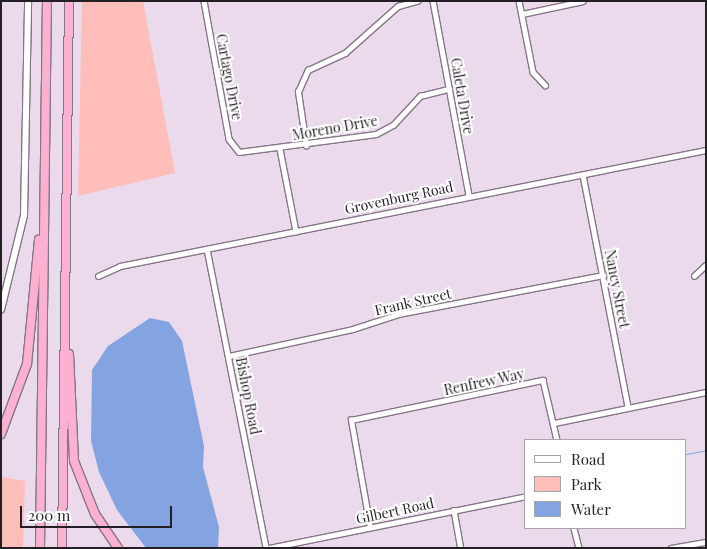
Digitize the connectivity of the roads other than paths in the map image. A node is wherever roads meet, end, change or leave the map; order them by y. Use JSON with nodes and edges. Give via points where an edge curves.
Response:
{"nodes":[{"id":1,"x":28,"y":1,"type":"edge"},
{"id":2,"x":47,"y":1,"type":"edge"},
{"id":3,"x":69,"y":1,"type":"edge"},
{"id":4,"x":204,"y":1,"type":"edge"},
{"id":5,"x":417,"y":1,"type":"edge"},
{"id":6,"x":432,"y":1,"type":"edge"},
{"id":7,"x":519,"y":1,"type":"edge"},
{"id":8,"x":583,"y":1,"type":"edge"},
{"id":9,"x":522,"y":14,"type":"junction"},
{"id":10,"x":545,"y":85,"type":"dead end"},
{"id":11,"x":450,"y":89,"type":"junction"},
{"id":12,"x":46,"y":119,"type":"junction"},
{"id":13,"x":306,"y":146,"type":"junction"},
{"id":14,"x":280,"y":149,"type":"junction"},
{"id":15,"x":706,"y":150,"type":"edge"},
{"id":16,"x":239,"y":152,"type":"joint"},
{"id":17,"x":583,"y":175,"type":"junction"},
{"id":18,"x":469,"y":196,"type":"junction"},
{"id":19,"x":296,"y":231,"type":"junction"},
{"id":20,"x":207,"y":249,"type":"junction"},
{"id":21,"x":706,"y":265,"type":"edge"},
{"id":22,"x":603,"y":274,"type":"junction"},
{"id":23,"x":98,"y":276,"type":"dead end"},
{"id":24,"x":694,"y":276,"type":"dead end"},
{"id":25,"x":1,"y":280,"type":"edge"},
{"id":26,"x":10,"y":284,"type":"junction"},
{"id":27,"x":4,"y":292,"type":"edge"},
{"id":28,"x":1,"y":310,"type":"edge"},
{"id":29,"x":64,"y":324,"type":"junction"},
{"id":30,"x":229,"y":356,"type":"junction"},
{"id":31,"x":706,"y":392,"type":"edge"},
{"id":32,"x":628,"y":407,"type":"junction"},
{"id":33,"x":554,"y":423,"type":"junction"},
{"id":34,"x":1,"y":434,"type":"edge"},
{"id":35,"x":557,"y":439,"type":"edge"},
{"id":36,"x":524,"y":496,"type":"edge"},
{"id":37,"x":454,"y":510,"type":"junction"},
{"id":38,"x":370,"y":528,"type":"junction"},
{"id":39,"x":574,"y":529,"type":"edge"},
{"id":40,"x":706,"y":542,"type":"edge"},
{"id":41,"x":40,"y":548,"type":"edge"},
{"id":42,"x":62,"y":548,"type":"edge"},
{"id":43,"x":118,"y":548,"type":"edge"},
{"id":44,"x":268,"y":548,"type":"edge"},
{"id":45,"x":461,"y":548,"type":"edge"},
{"id":46,"x":579,"y":548,"type":"edge"},
{"id":47,"x":672,"y":548,"type":"edge"}],
"edges":[{"from":1,"to":26,"type":"street","via":[[24,216]]},
{"from":2,"to":12,"type":"highway"},
{"from":3,"to":29,"type":"highway"},
{"from":4,"to":16,"type":"street","name":"Cartago Drive","via":[[229,139]]},
{"from":5,"to":13,"type":"street","via":[[398,6],[345,53],[308,70],[298,92]]},
{"from":6,"to":11,"type":"street","name":"Caleta Drive"},
{"from":7,"to":9,"type":"street"},
{"from":8,"to":9,"type":"street"},
{"from":9,"to":10,"type":"street","via":[[533,72]]},
{"from":11,"to":13,"type":"street","name":"Moreno Drive","via":[[420,96],[383,132]]},
{"from":11,"to":18,"type":"street","name":"Caleta Drive"},
{"from":12,"to":34,"type":"highway","via":[[31,343],[22,384]]},
{"from":12,"to":41,"type":"highway"},
{"from":13,"to":14,"type":"street","name":"Moreno Drive"},
{"from":14,"to":16,"type":"street","name":"Moreno Drive"},
{"from":14,"to":19,"type":"street"},
{"from":15,"to":17,"type":"street","name":"Grovenburg Road"},
{"from":17,"to":18,"type":"street","name":"Grovenburg Road"},
{"from":17,"to":22,"type":"street","name":"Nancy Street"},
{"from":18,"to":19,"type":"street","name":"Grovenburg Road"},
{"from":19,"to":20,"type":"street","name":"Grovenburg Road"},
{"from":20,"to":23,"type":"street","name":"Grovenburg Road","via":[[120,266]]},
{"from":20,"to":30,"type":"street","name":"Bishop Road"},
{"from":21,"to":24,"type":"street"},
{"from":22,"to":30,"type":"street","name":"Frank Street","via":[[399,314],[353,329]]},
{"from":22,"to":32,"type":"street","name":"Nancy Street"},
{"from":25,"to":26,"type":"street"},
{"from":26,"to":27,"type":"street"},
{"from":27,"to":28,"type":"street"},
{"from":29,"to":42,"type":"highway"},
{"from":29,"to":43,"type":"highway","via":[[69,332],[74,461],[95,514]]},
{"from":30,"to":44,"type":"street","name":"Bishop Road"},
{"from":31,"to":32,"type":"street"},
{"from":32,"to":33,"type":"street"},
{"from":33,"to":35,"type":"street"},
{"from":33,"to":38,"type":"street","name":"Renfrew Way","via":[[543,380],[351,420]]},
{"from":36,"to":37,"type":"street","name":"Gilbert Road"},
{"from":37,"to":38,"type":"street","name":"Gilbert Road"},
{"from":37,"to":45,"type":"street"},
{"from":38,"to":44,"type":"street","name":"Gilbert Road"},
{"from":39,"to":46,"type":"street"},
{"from":40,"to":47,"type":"street"}]}
